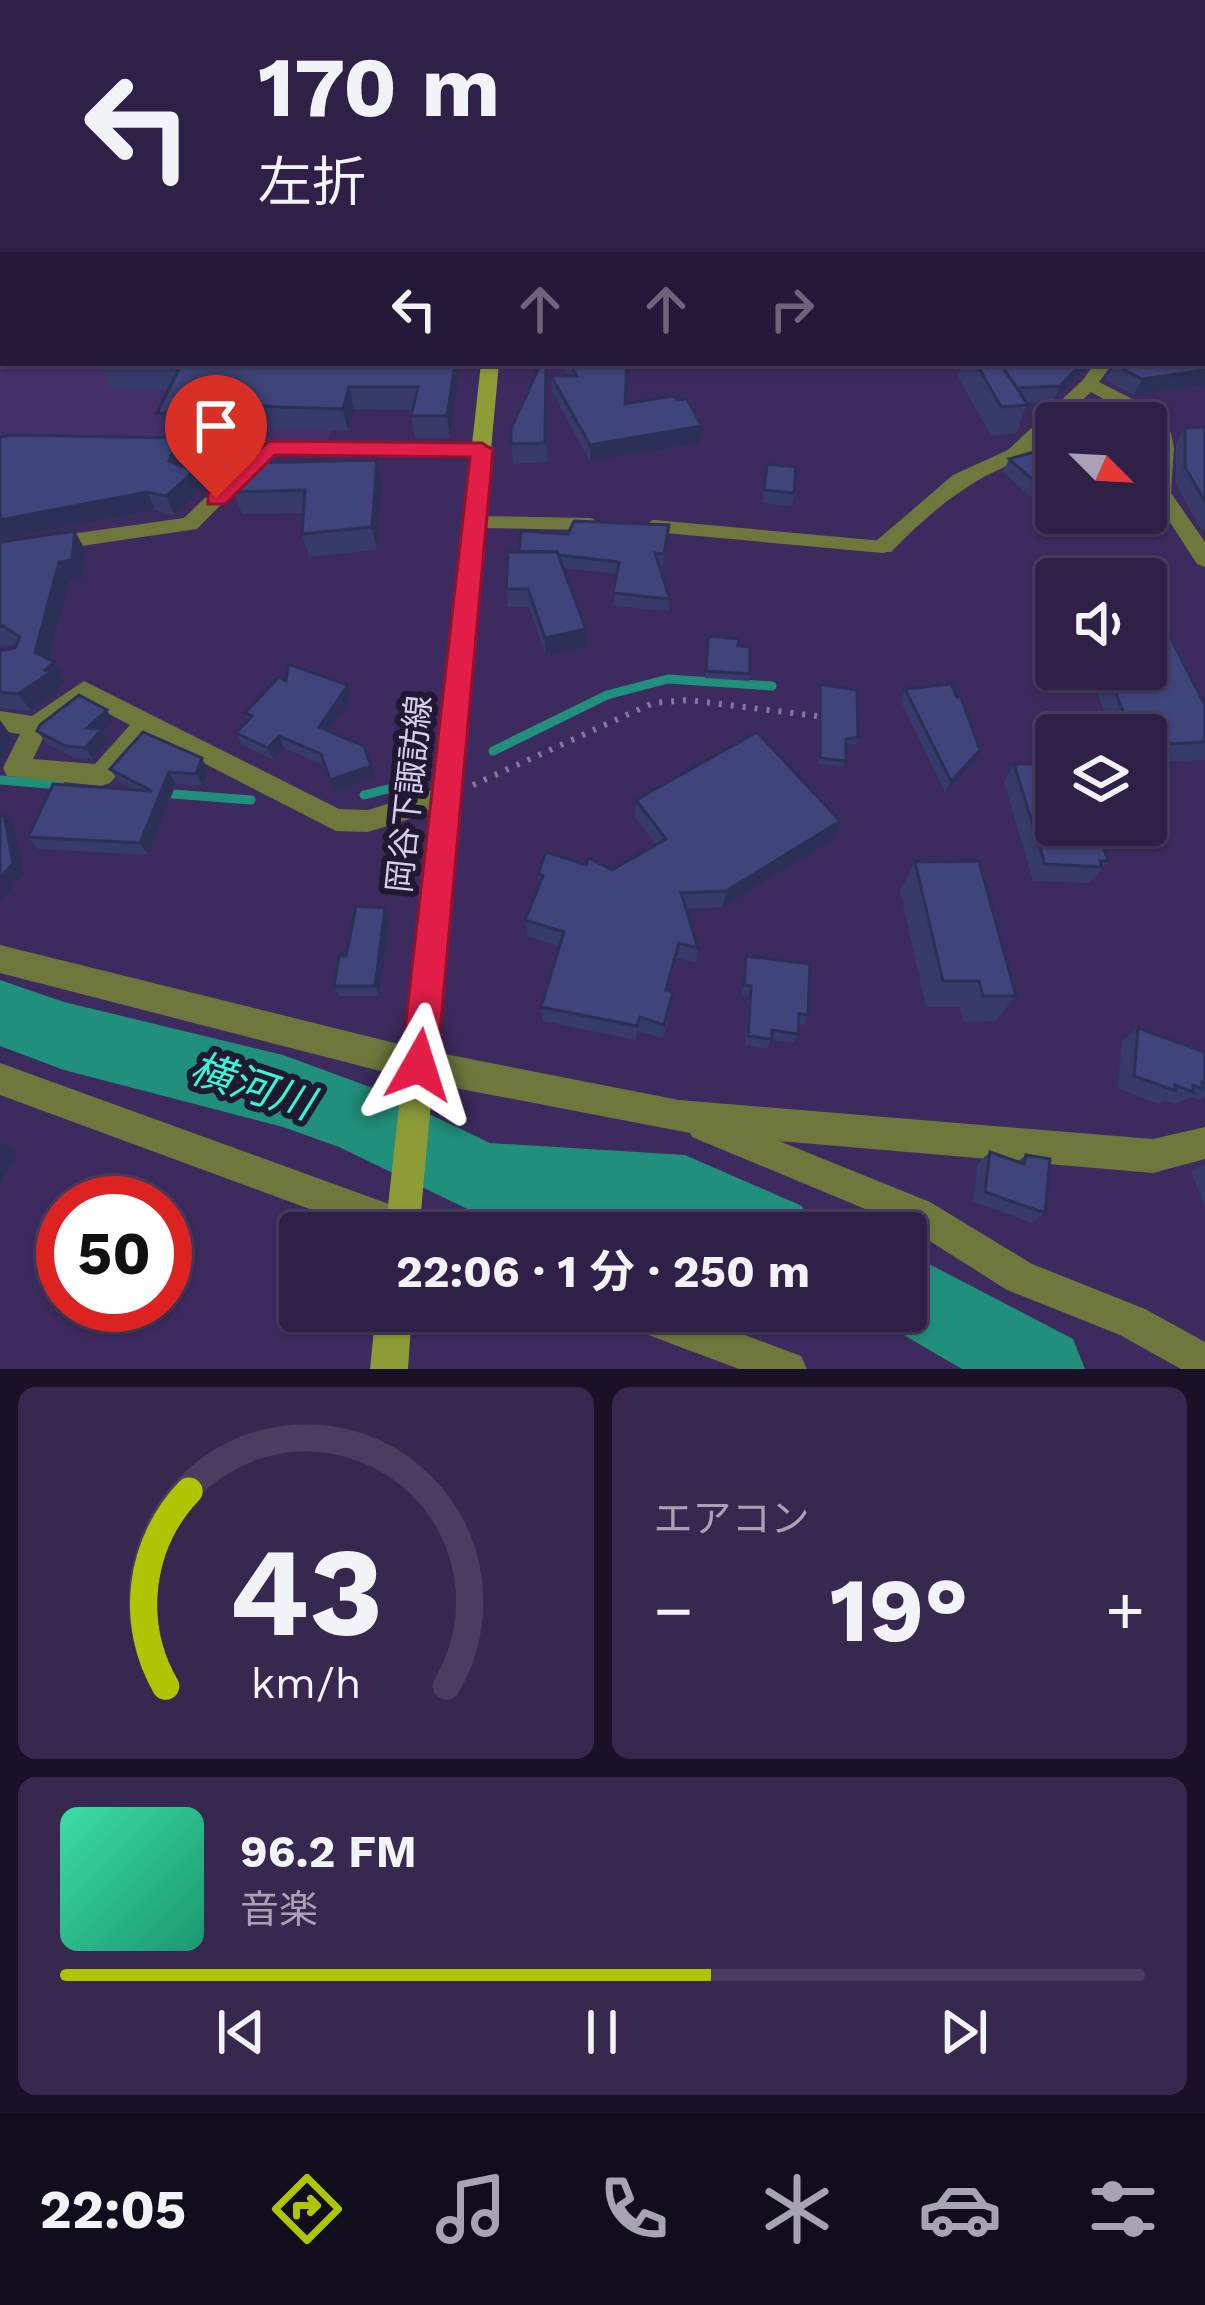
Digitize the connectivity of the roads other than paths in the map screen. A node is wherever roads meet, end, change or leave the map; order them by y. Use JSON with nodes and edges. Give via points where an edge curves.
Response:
{"nodes":[{"id":1,"x":992,"y":0,"type":"edge"},
{"id":2,"x":1006,"y":0,"type":"edge"},
{"id":3,"x":490,"y":366,"type":"edge"},
{"id":4,"x":1102,"y":366,"type":"edge"},
{"id":5,"x":1089,"y":384,"type":"junction"},
{"id":6,"x":1124,"y":402,"type":"edge"},
{"id":7,"x":135,"y":446,"type":"edge"},
{"id":8,"x":269,"y":448,"type":"junction"},
{"id":9,"x":1035,"y":448,"type":"edge"},
{"id":10,"x":482,"y":450,"type":"junction"},
{"id":11,"x":1018,"y":450,"type":"junction"},
{"id":12,"x":1167,"y":502,"type":"edge"},
{"id":13,"x":475,"y":522,"type":"junction"},
{"id":14,"x":608,"y":524,"type":"edge"},
{"id":15,"x":630,"y":524,"type":"edge"},
{"id":16,"x":883,"y":547,"type":"joint"},
{"id":17,"x":0,"y":551,"type":"edge"},
{"id":18,"x":1205,"y":559,"type":"edge"},
{"id":19,"x":0,"y":721,"type":"edge"},
{"id":20,"x":148,"y":723,"type":"junction"},
{"id":21,"x":36,"y":727,"type":"junction"},
{"id":22,"x":448,"y":796,"type":"junction"},
{"id":23,"x":0,"y":959,"type":"edge"},
{"id":24,"x":418,"y":1076,"type":"junction"},
{"id":25,"x":0,"y":1079,"type":"edge"},
{"id":26,"x":679,"y":1116,"type":"junction"},
{"id":27,"x":1205,"y":1143,"type":"edge"},
{"id":28,"x":367,"y":1212,"type":"edge"},
{"id":29,"x":409,"y":1212,"type":"edge"},
{"id":30,"x":392,"y":1332,"type":"edge"},
{"id":31,"x":688,"y":1332,"type":"edge"},
{"id":32,"x":1205,"y":1362,"type":"edge"},
{"id":33,"x":389,"y":1369,"type":"edge"},
{"id":34,"x":788,"y":1369,"type":"edge"}],
"edges":[{"from":1,"to":2,"type":"street"},
{"from":3,"to":10,"type":"main road","name":"岡谷下諏訪線"},
{"from":4,"to":5,"type":"street"},
{"from":5,"to":6,"type":"street"},
{"from":5,"to":11,"type":"street"},
{"from":7,"to":8,"type":"street"},
{"from":8,"to":10,"type":"street"},
{"from":8,"to":17,"type":"street","via":[[190,524]]},
{"from":9,"to":11,"type":"street"},
{"from":10,"to":13,"type":"main road","name":"岡谷下諏訪線"},
{"from":11,"to":16,"type":"street","via":[[952,482]]},
{"from":12,"to":18,"type":"street"},
{"from":13,"to":14,"type":"lane"},
{"from":13,"to":22,"type":"main road","name":"岡谷下諏訪線"},
{"from":15,"to":16,"type":"lane"},
{"from":19,"to":21,"type":"street"},
{"from":20,"to":21,"type":"street","via":[[84,690]]},
{"from":20,"to":21,"type":"street","via":[[101,776],[16,768]]},
{"from":20,"to":22,"type":"street","via":[[337,820],[368,821]]},
{"from":22,"to":24,"type":"main road","name":"岡谷下諏訪線"},
{"from":23,"to":24,"type":"street"},
{"from":24,"to":26,"type":"street"},
{"from":24,"to":29,"type":"main road","name":"岡谷下諏訪線"},
{"from":25,"to":28,"type":"street"},
{"from":26,"to":27,"type":"street","via":[[1153,1156]]},
{"from":26,"to":32,"type":"street","via":[[918,1214],[1020,1277]]},
{"from":30,"to":33,"type":"main road"},
{"from":31,"to":34,"type":"street"}]}
